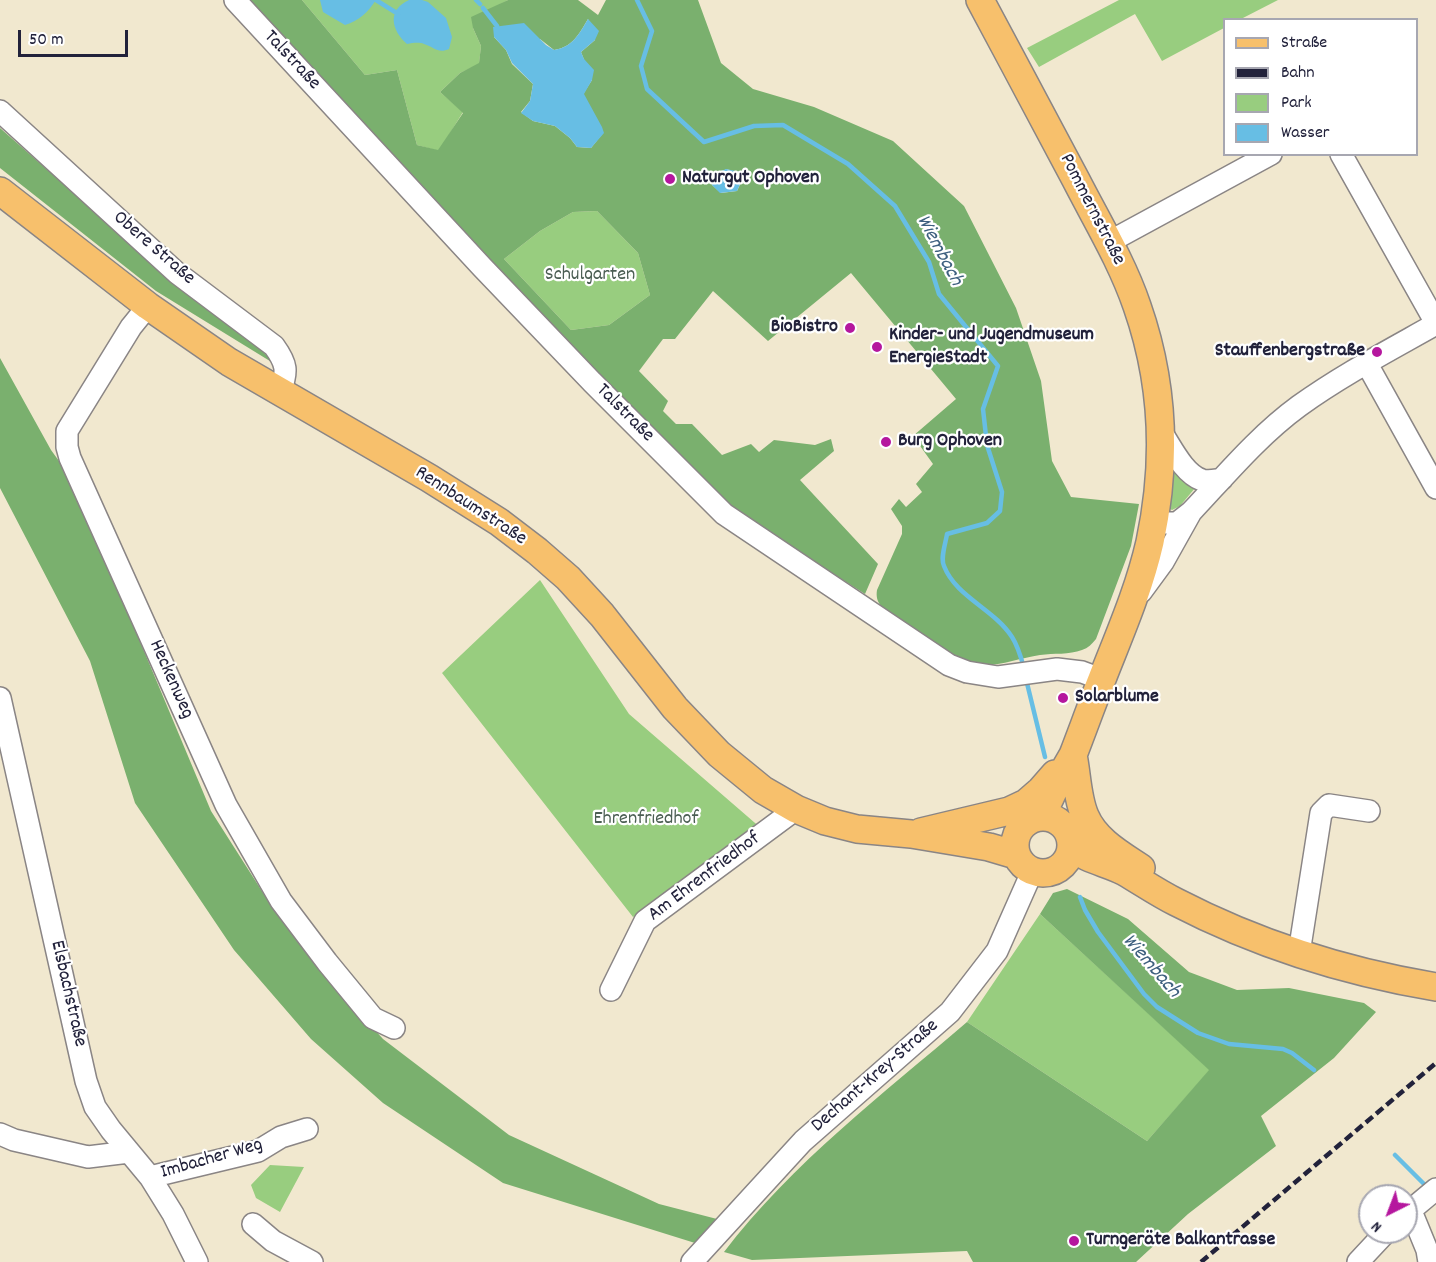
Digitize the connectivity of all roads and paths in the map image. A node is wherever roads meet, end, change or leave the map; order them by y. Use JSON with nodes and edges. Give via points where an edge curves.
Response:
{"nodes":[{"id":1,"x":236,"y":0,"type":"edge"},
{"id":2,"x":980,"y":0,"type":"edge"},
{"id":3,"x":0,"y":111,"type":"edge"},
{"id":4,"x":1267,"y":156,"type":"edge"},
{"id":5,"x":1342,"y":156,"type":"edge"},
{"id":6,"x":0,"y":191,"type":"edge"},
{"id":7,"x":1109,"y":242,"type":"junction"},
{"id":8,"x":148,"y":306,"type":"junction"},
{"id":9,"x":1436,"y":323,"type":"edge"},
{"id":10,"x":1367,"y":364,"type":"junction"},
{"id":11,"x":280,"y":392,"type":"junction"},
{"id":12,"x":1162,"y":433,"type":"junction"},
{"id":13,"x":1222,"y":479,"type":"junction"},
{"id":14,"x":1436,"y":489,"type":"edge"},
{"id":15,"x":1191,"y":512,"type":"junction"},
{"id":16,"x":1153,"y":523,"type":"junction"},
{"id":17,"x":1131,"y":605,"type":"junction"},
{"id":18,"x":1101,"y":679,"type":"junction"},
{"id":19,"x":0,"y":698,"type":"edge"},
{"id":20,"x":1073,"y":755,"type":"junction"},
{"id":21,"x":796,"y":809,"type":"junction"},
{"id":22,"x":1369,"y":811,"type":"dead end"},
{"id":23,"x":911,"y":834,"type":"junction"},
{"id":24,"x":1043,"y":845,"type":"junction"},
{"id":25,"x":1175,"y":902,"type":"junction"},
{"id":26,"x":1299,"y":952,"type":"junction"},
{"id":27,"x":1436,"y":987,"type":"edge"},
{"id":28,"x":611,"y":990,"type":"dead end"},
{"id":29,"x":394,"y":1028,"type":"dead end"},
{"id":30,"x":307,"y":1129,"type":"dead end"},
{"id":31,"x":0,"y":1134,"type":"edge"},
{"id":32,"x":129,"y":1152,"type":"junction"},
{"id":33,"x":150,"y":1177,"type":"junction"},
{"id":34,"x":1436,"y":1189,"type":"edge"},
{"id":35,"x":1418,"y":1205,"type":"edge"},
{"id":36,"x":253,"y":1224,"type":"dead end"},
{"id":37,"x":1418,"y":1226,"type":"edge"},
{"id":38,"x":1375,"y":1244,"type":"edge"},
{"id":39,"x":197,"y":1262,"type":"edge"},
{"id":40,"x":312,"y":1262,"type":"edge"},
{"id":41,"x":692,"y":1262,"type":"edge"},
{"id":42,"x":1358,"y":1262,"type":"edge"},
{"id":43,"x":1429,"y":1262,"type":"edge"}],
"edges":[{"from":1,"to":18,"type":"street","name":"Talstraße","via":[[506,292],[724,514],[949,665],[982,676],[1065,670]]},
{"from":2,"to":7,"type":"main road","name":"Pommernstraße"},
{"from":3,"to":11,"type":"street","name":"Obere Straße","via":[[177,273],[274,346],[284,360],[286,376]]},
{"from":4,"to":7,"type":"street"},
{"from":5,"to":9,"type":"street"},
{"from":6,"to":8,"type":"main road","name":"Rennbaumstraße"},
{"from":7,"to":12,"type":"main road","name":"Pommernstraße","via":[[1137,304],[1148,341]]},
{"from":8,"to":11,"type":"main road","name":"Rennbaumstraße"},
{"from":8,"to":29,"type":"street","name":"Heckenweg","via":[[68,431],[70,458],[226,805],[288,910],[373,1017]]},
{"from":9,"to":10,"type":"street"},
{"from":10,"to":13,"type":"street","via":[[1298,407]]},
{"from":10,"to":14,"type":"street"},
{"from":11,"to":21,"type":"main road","name":"Rennbaumstraße","via":[[429,478],[537,551],[602,615],[675,708],[719,754],[763,790]]},
{"from":12,"to":13,"type":"street","via":[[1193,474],[1202,480]]},
{"from":12,"to":16,"type":"main road"},
{"from":13,"to":15,"type":"street"},
{"from":15,"to":16,"type":"street","via":[[1177,523]]},
{"from":15,"to":17,"type":"street","via":[[1163,562]]},
{"from":16,"to":17,"type":"main road"},
{"from":17,"to":18,"type":"main road"},
{"from":18,"to":20,"type":"main road"},
{"from":19,"to":32,"type":"street","name":"Elsbachstraße","via":[[86,1081],[95,1107]]},
{"from":20,"to":23,"type":"main road","via":[[1039,792],[1009,811]]},
{"from":20,"to":24,"type":"main road","via":[[1061,816]]},
{"from":20,"to":25,"type":"main road","via":[[1085,817],[1107,845],[1164,884]]},
{"from":21,"to":23,"type":"main road","name":"Rennbaumstraße","via":[[856,829]]},
{"from":21,"to":28,"type":"street","name":"Am Ehrenfriedhof","via":[[645,921]]},
{"from":22,"to":26,"type":"street","via":[[1329,805],[1321,813]]},
{"from":23,"to":24,"type":"main road","name":"Rennbaumstraße","via":[[997,849]]},
{"from":24,"to":25,"type":"main road","name":"Rennbaumstraße","via":[[1121,870]]},
{"from":24,"to":41,"type":"street","name":"Dechant-Krey-Straße","via":[[997,951],[950,1012],[803,1141]]},
{"from":25,"to":26,"type":"main road","name":"Rennbaumstraße","via":[[1251,936]]},
{"from":26,"to":27,"type":"main road","name":"Rennbaumstraße"},
{"from":30,"to":33,"type":"street","name":"Imbacher Weg","via":[[249,1154]]},
{"from":31,"to":32,"type":"street","via":[[88,1156]]},
{"from":32,"to":33,"type":"street","name":"Elsbachstraße"},
{"from":33,"to":39,"type":"street","name":"Elsbachstraße"},
{"from":34,"to":35,"type":"street"},
{"from":36,"to":40,"type":"street","via":[[273,1241]]},
{"from":37,"to":43,"type":"street"},
{"from":38,"to":42,"type":"street"}]}
